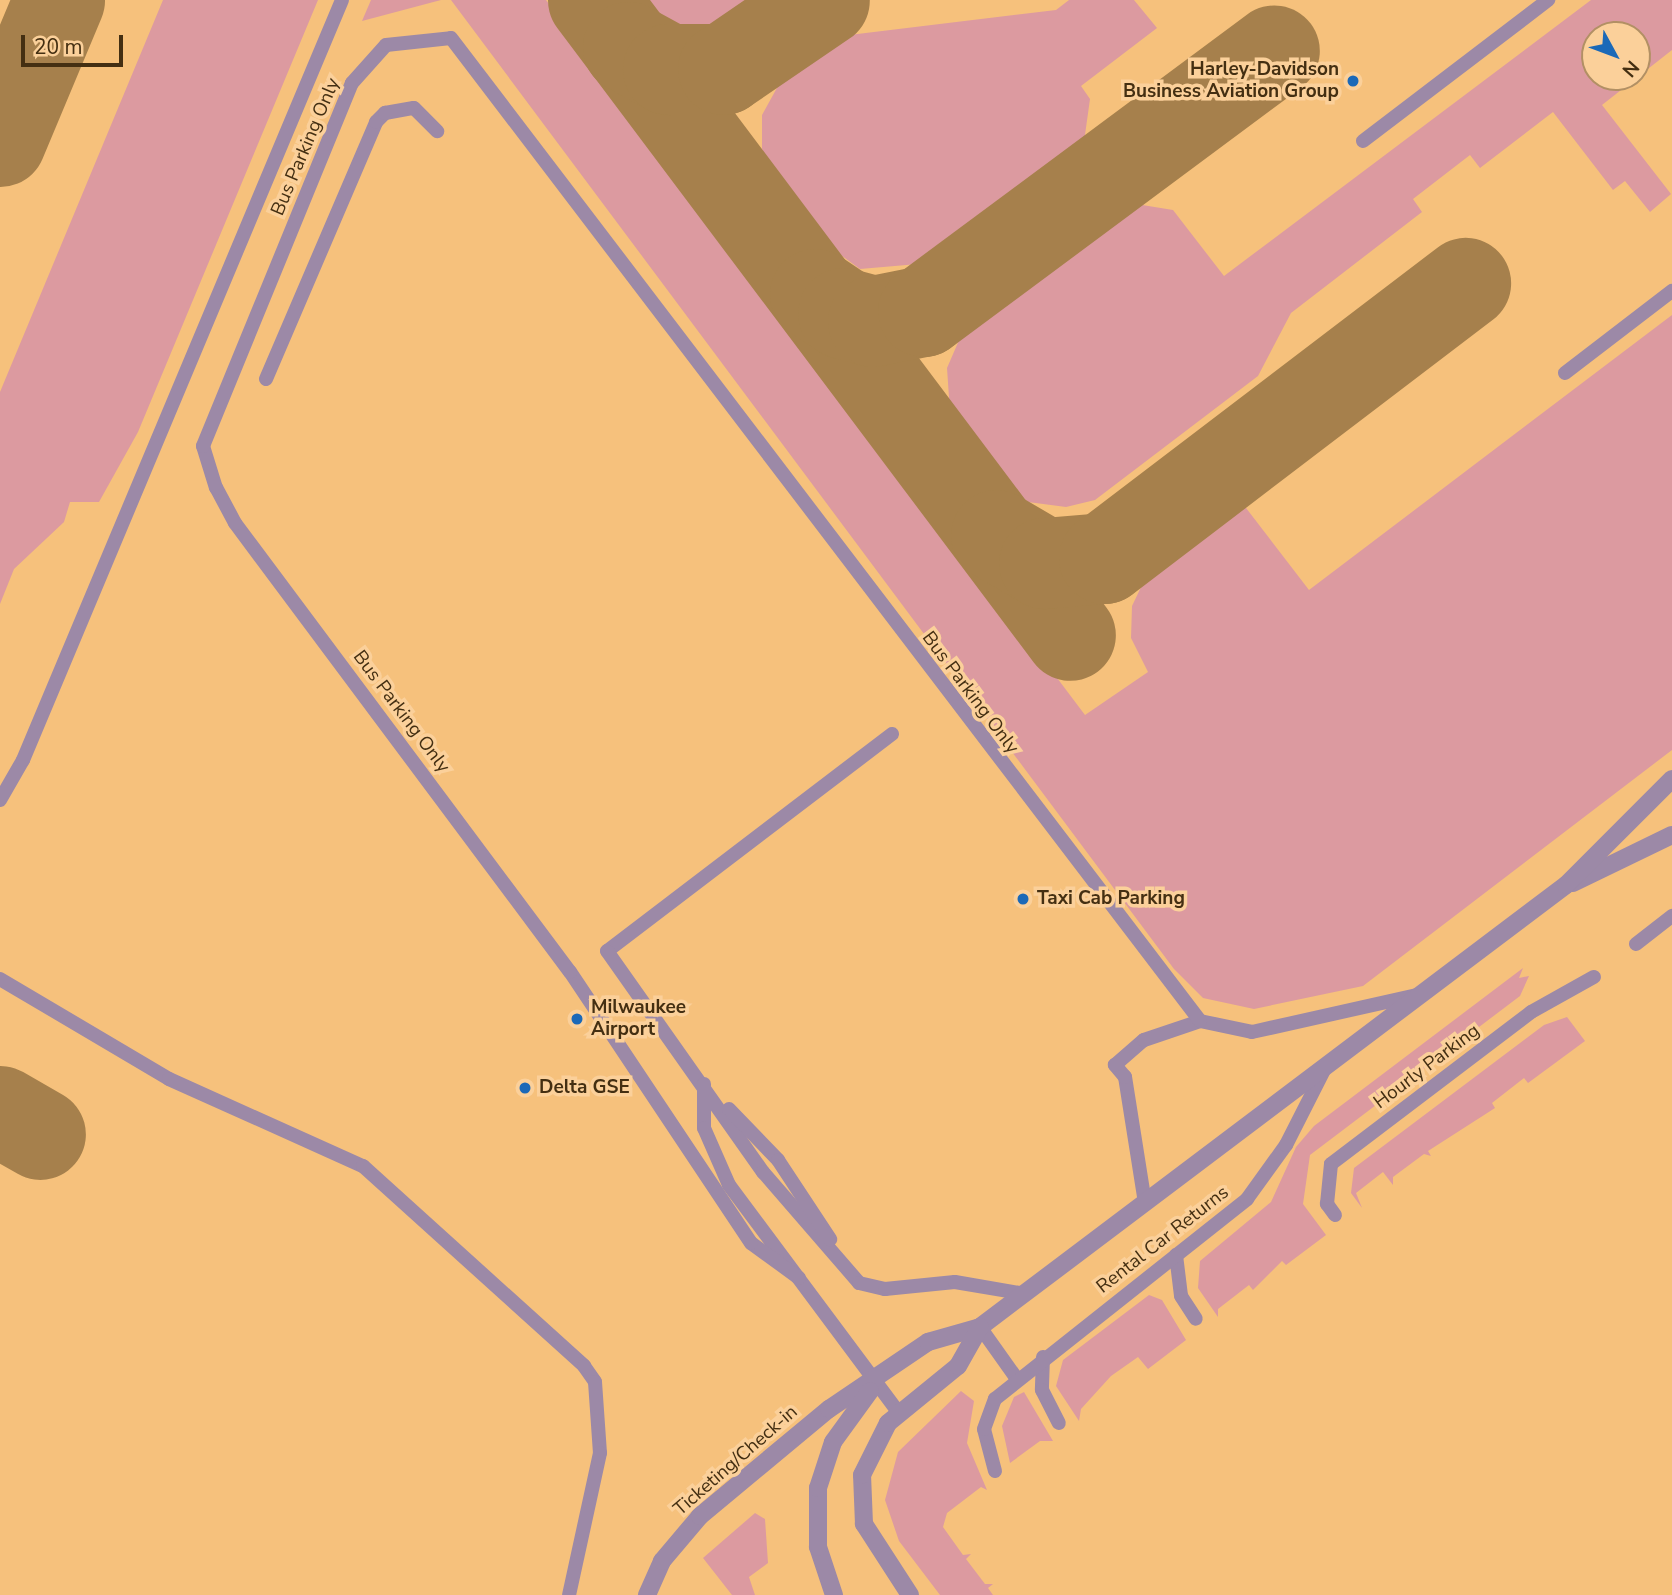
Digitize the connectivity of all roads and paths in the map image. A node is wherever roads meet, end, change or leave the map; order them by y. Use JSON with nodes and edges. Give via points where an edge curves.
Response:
{"nodes":[{"id":1,"x":342,"y":0,"type":"edge"},
{"id":2,"x":1548,"y":0,"type":"edge"},
{"id":3,"x":438,"y":131,"type":"dead end"},
{"id":4,"x":1363,"y":141,"type":"dead end"},
{"id":5,"x":1672,"y":291,"type":"edge"},
{"id":6,"x":1565,"y":373,"type":"dead end"},
{"id":7,"x":266,"y":379,"type":"dead end"},
{"id":8,"x":892,"y":734,"type":"dead end"},
{"id":9,"x":1672,"y":779,"type":"edge"},
{"id":10,"x":0,"y":800,"type":"edge"},
{"id":11,"x":1672,"y":835,"type":"edge"},
{"id":12,"x":1566,"y":885,"type":"junction"},
{"id":13,"x":1672,"y":916,"type":"edge"},
{"id":14,"x":1636,"y":944,"type":"dead end"},
{"id":15,"x":1594,"y":977,"type":"dead end"},
{"id":16,"x":0,"y":979,"type":"edge"},
{"id":17,"x":1420,"y":994,"type":"junction"},
{"id":18,"x":1200,"y":1021,"type":"junction"},
{"id":19,"x":1328,"y":1064,"type":"junction"},
{"id":20,"x":704,"y":1082,"type":"junction"},
{"id":21,"x":1145,"y":1203,"type":"junction"},
{"id":22,"x":1335,"y":1215,"type":"dead end"},
{"id":23,"x":1177,"y":1255,"type":"junction"},
{"id":24,"x":799,"y":1278,"type":"junction"},
{"id":25,"x":1024,"y":1294,"type":"junction"},
{"id":26,"x":1196,"y":1320,"type":"dead end"},
{"id":27,"x":980,"y":1327,"type":"junction"},
{"id":28,"x":1044,"y":1357,"type":"junction"},
{"id":29,"x":1017,"y":1379,"type":"junction"},
{"id":30,"x":876,"y":1383,"type":"junction"},
{"id":31,"x":898,"y":1413,"type":"junction"},
{"id":32,"x":1059,"y":1423,"type":"dead end"},
{"id":33,"x":995,"y":1471,"type":"dead end"},
{"id":34,"x":569,"y":1595,"type":"edge"},
{"id":35,"x":647,"y":1595,"type":"edge"},
{"id":36,"x":834,"y":1595,"type":"edge"},
{"id":37,"x":910,"y":1595,"type":"edge"}],
"edges":[{"from":1,"to":10,"type":"lane","via":[[23,760]]},
{"from":2,"to":4,"type":"lane"},
{"from":3,"to":7,"type":"lane","via":[[414,108],[385,113],[376,122]]},
{"from":5,"to":6,"type":"lane"},
{"from":8,"to":20,"type":"lane","via":[[607,951]]},
{"from":9,"to":12,"type":"street"},
{"from":11,"to":12,"type":"street"},
{"from":12,"to":17,"type":"street"},
{"from":13,"to":14,"type":"lane"},
{"from":15,"to":22,"type":"lane","name":"Hourly Parking","via":[[1531,1012],[1331,1164],[1327,1203]]},
{"from":16,"to":34,"type":"lane","via":[[169,1079],[363,1166],[584,1366],[595,1382],[600,1453]]},
{"from":17,"to":18,"type":"lane","via":[[1252,1032]]},
{"from":17,"to":19,"type":"street"},
{"from":18,"to":21,"type":"lane","via":[[1156,1032],[1115,1065],[1125,1077]]},
{"from":18,"to":24,"type":"lane","name":"Bus Parking Only","via":[[451,38],[386,46],[352,83],[203,446],[216,488],[234,523],[570,972],[751,1243]]},
{"from":19,"to":21,"type":"street"},
{"from":19,"to":23,"type":"lane","name":"Rental Car Returns","via":[[1286,1144],[1253,1192]]},
{"from":20,"to":24,"type":"lane","via":[[704,1128],[729,1185]]},
{"from":20,"to":25,"type":"lane","via":[[763,1171],[859,1283],[872,1287],[955,1282]]},
{"from":21,"to":25,"type":"street"},
{"from":23,"to":26,"type":"lane","via":[[1181,1296]]},
{"from":23,"to":28,"type":"lane","name":"Rental Car Returns"},
{"from":24,"to":30,"type":"lane"},
{"from":25,"to":27,"type":"street"},
{"from":27,"to":29,"type":"lane"},
{"from":27,"to":30,"type":"street","via":[[928,1342]]},
{"from":27,"to":31,"type":"street","via":[[958,1366]]},
{"from":28,"to":29,"type":"lane","name":"Rental Car Returns"},
{"from":28,"to":32,"type":"lane","via":[[1042,1390]]},
{"from":29,"to":33,"type":"lane","name":"Rental Car Returns","via":[[985,1418]]},
{"from":30,"to":31,"type":"lane"},
{"from":30,"to":35,"type":"street","name":"Ticketing/Check-in","via":[[830,1409],[700,1516],[662,1560]]},
{"from":30,"to":36,"type":"street","via":[[833,1442],[818,1488],[818,1547]]},
{"from":31,"to":37,"type":"street","via":[[869,1453],[859,1503],[882,1556]]}]}
